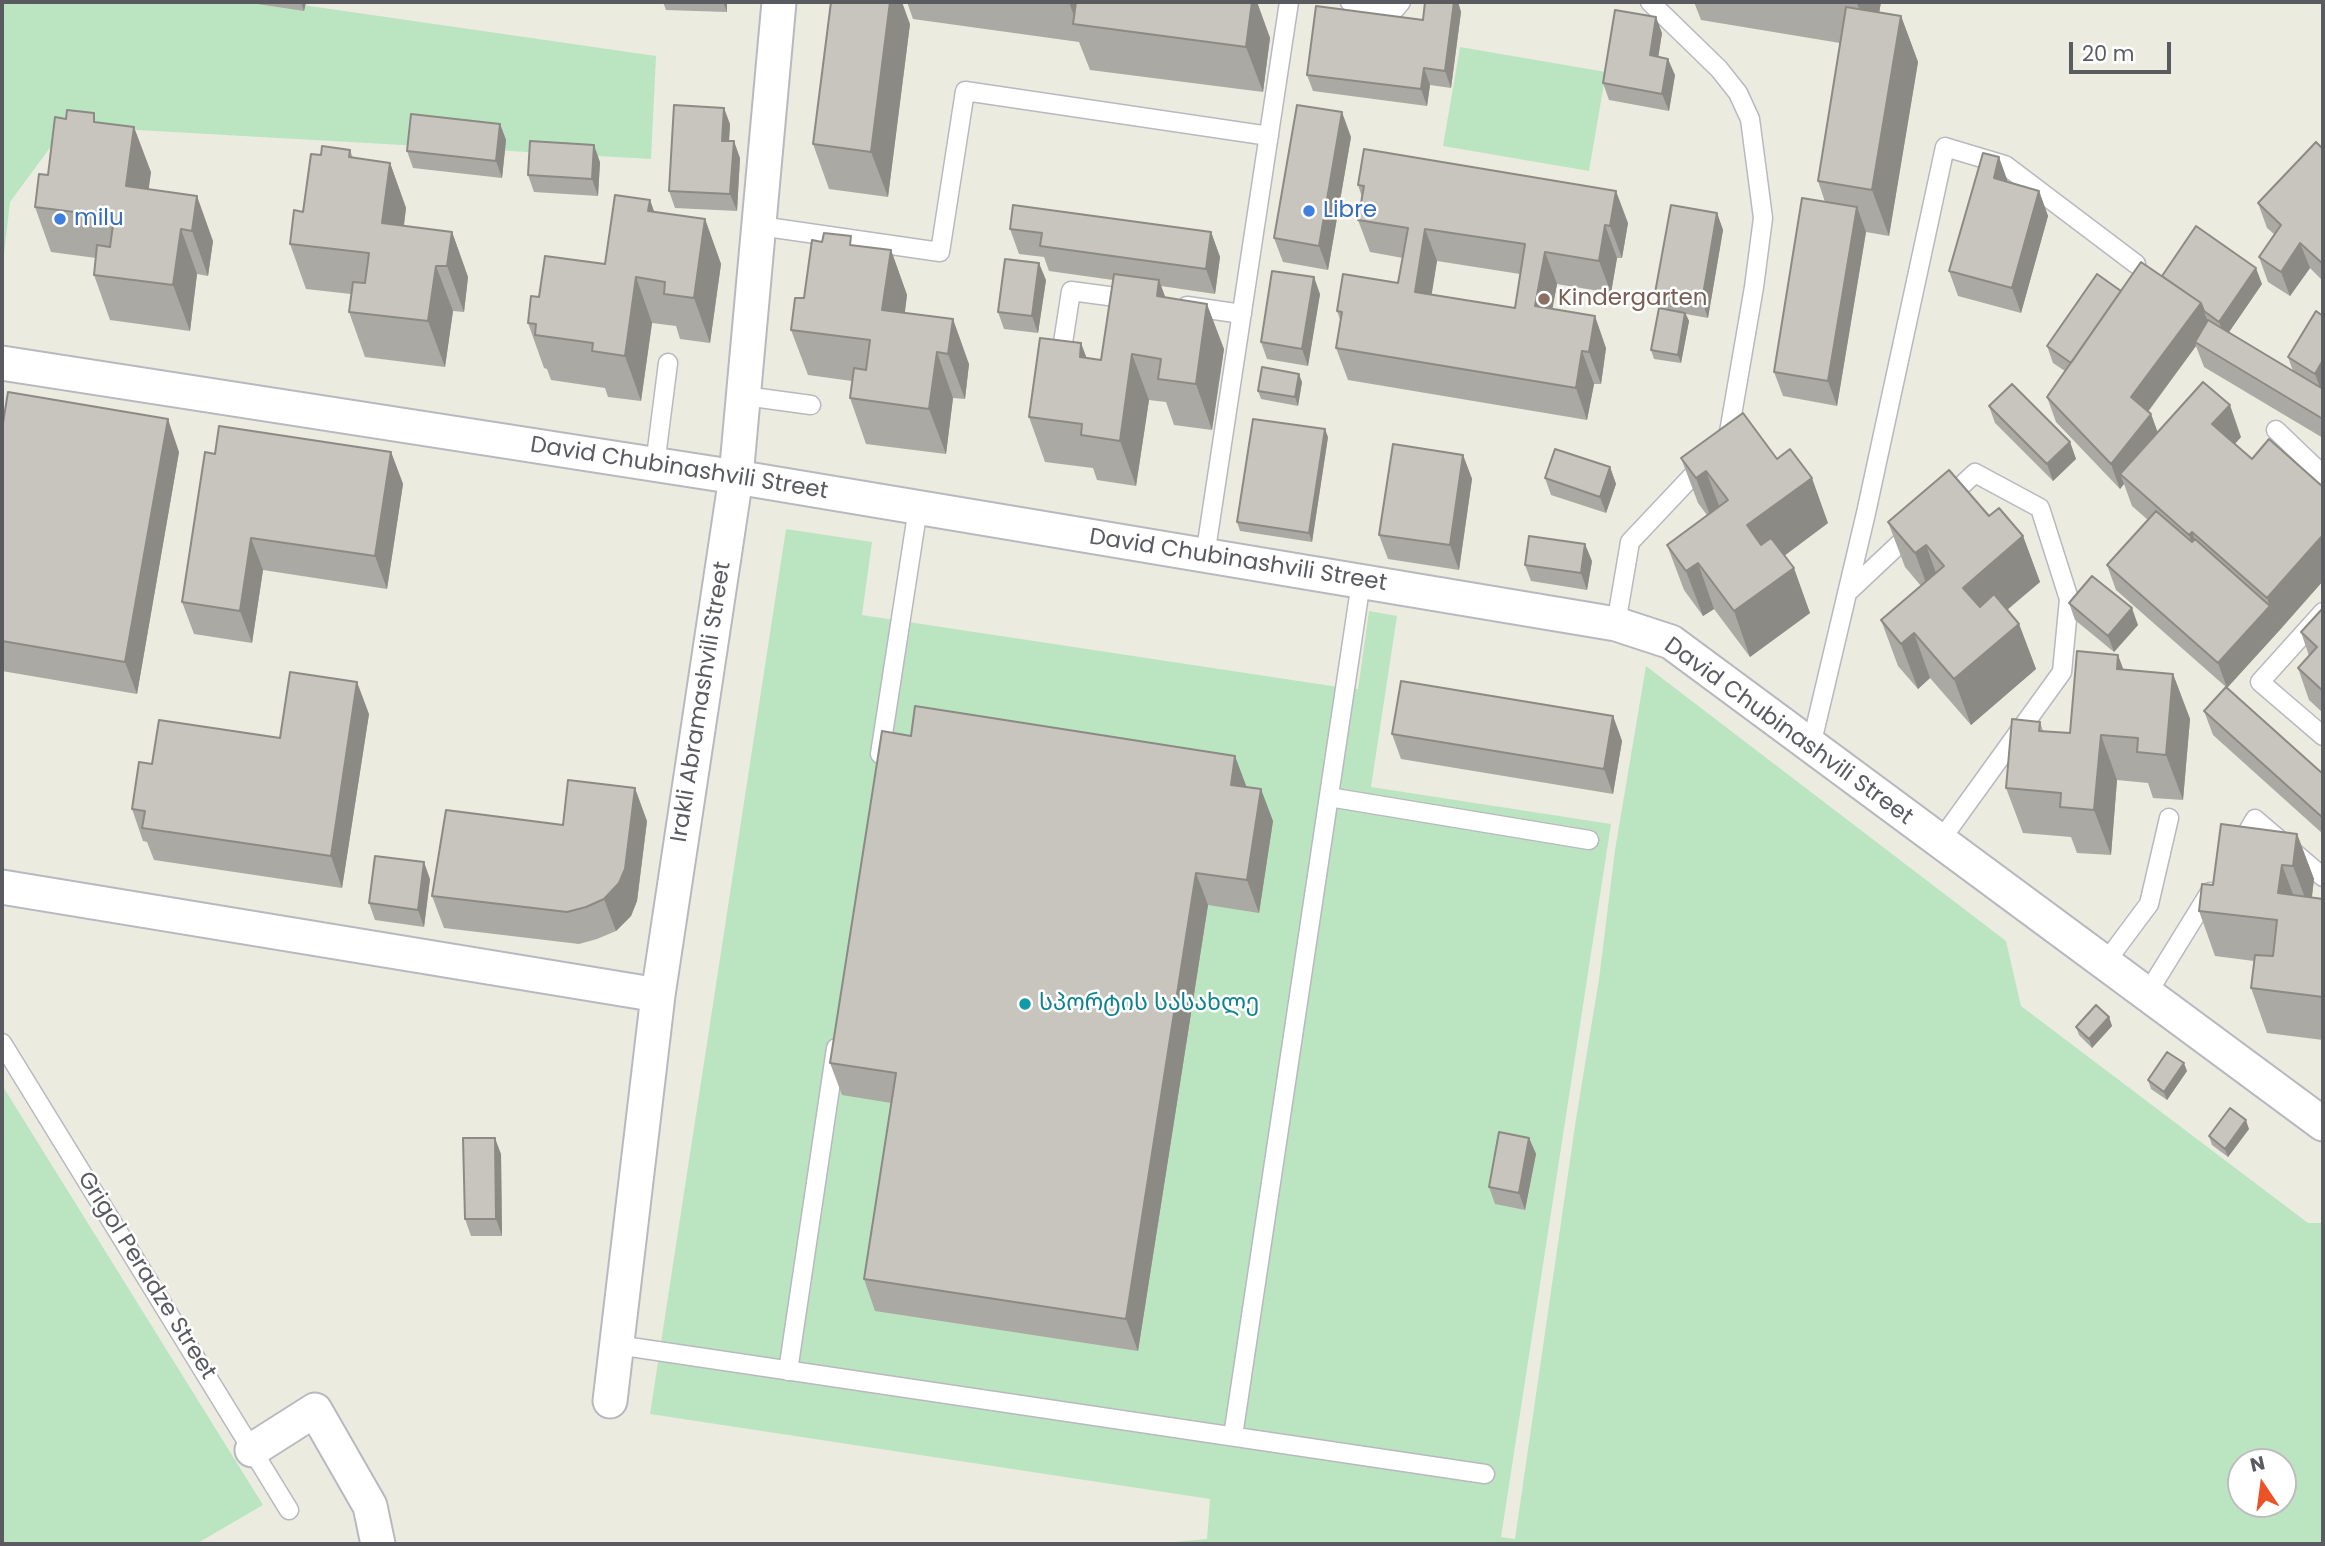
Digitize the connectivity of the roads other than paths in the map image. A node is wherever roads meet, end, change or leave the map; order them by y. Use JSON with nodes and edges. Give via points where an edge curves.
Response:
{"nodes":[{"id":1,"x":779,"y":2,"type":"edge"},
{"id":2,"x":1289,"y":2,"type":"edge"},
{"id":3,"x":1350,"y":2,"type":"edge"},
{"id":4,"x":1401,"y":2,"type":"edge"},
{"id":5,"x":1650,"y":2,"type":"edge"},
{"id":6,"x":1269,"y":136,"type":"junction"},
{"id":7,"x":760,"y":226,"type":"junction"},
{"id":8,"x":2136,"y":264,"type":"edge"},
{"id":9,"x":1242,"y":314,"type":"junction"},
{"id":10,"x":2,"y":363,"type":"edge"},
{"id":11,"x":668,"y":363,"type":"dead end"},
{"id":12,"x":1059,"y":368,"type":"edge"},
{"id":13,"x":745,"y":396,"type":"junction"},
{"id":14,"x":811,"y":405,"type":"dead end"},
{"id":15,"x":2276,"y":430,"type":"dead end"},
{"id":16,"x":654,"y":465,"type":"junction"},
{"id":17,"x":2323,"y":475,"type":"edge"},
{"id":18,"x":736,"y":478,"type":"junction"},
{"id":19,"x":918,"y":508,"type":"junction"},
{"id":20,"x":1205,"y":556,"type":"junction"},
{"id":21,"x":1361,"y":582,"type":"junction"},
{"id":22,"x":1847,"y":594,"type":"junction"},
{"id":23,"x":2323,"y":612,"type":"edge"},
{"id":24,"x":1616,"y":624,"type":"junction"},
{"id":25,"x":2323,"y":736,"type":"edge"},
{"id":26,"x":1811,"y":746,"type":"junction"},
{"id":27,"x":878,"y":771,"type":"edge"},
{"id":28,"x":1329,"y":797,"type":"junction"},
{"id":29,"x":2169,"y":818,"type":"dead end"},
{"id":30,"x":1589,"y":840,"type":"dead end"},
{"id":31,"x":1940,"y":841,"type":"junction"},
{"id":32,"x":2323,"y":877,"type":"edge"},
{"id":33,"x":2,"y":887,"type":"edge"},
{"id":34,"x":2105,"y":963,"type":"junction"},
{"id":35,"x":2147,"y":994,"type":"junction"},
{"id":36,"x":658,"y":995,"type":"junction"},
{"id":37,"x":839,"y":1030,"type":"edge"},
{"id":38,"x":2,"y":1043,"type":"edge"},
{"id":39,"x":2323,"y":1125,"type":"edge"},
{"id":40,"x":617,"y":1345,"type":"junction"},
{"id":41,"x":788,"y":1371,"type":"junction"},
{"id":42,"x":610,"y":1401,"type":"dead end"},
{"id":43,"x":1233,"y":1436,"type":"junction"},
{"id":44,"x":252,"y":1450,"type":"junction"},
{"id":45,"x":1485,"y":1474,"type":"dead end"},
{"id":46,"x":289,"y":1510,"type":"dead end"},
{"id":47,"x":378,"y":1544,"type":"edge"}],
"edges":[{"from":1,"to":7,"type":"street","name":"Irakli Abramashvili Street"},
{"from":2,"to":6,"type":"lane"},
{"from":3,"to":4,"type":"lane","via":[[1396,8]]},
{"from":5,"to":24,"type":"lane","via":[[1738,93],[1750,119],[1763,218],[1728,438],[1630,542]]},
{"from":6,"to":7,"type":"lane","via":[[965,91],[940,252]]},
{"from":6,"to":9,"type":"lane"},
{"from":7,"to":13,"type":"street","name":"Irakli Abramashvili Street"},
{"from":8,"to":22,"type":"lane","via":[[2005,164],[1945,147]]},
{"from":9,"to":12,"type":"lane","via":[[1071,290]]},
{"from":9,"to":20,"type":"lane"},
{"from":10,"to":16,"type":"street","name":"David Chubinashvili Street"},
{"from":11,"to":16,"type":"lane"},
{"from":13,"to":14,"type":"lane"},
{"from":13,"to":18,"type":"street","name":"Irakli Abramashvili Street"},
{"from":15,"to":17,"type":"lane"},
{"from":16,"to":18,"type":"street","name":"David Chubinashvili Street"},
{"from":18,"to":19,"type":"street","name":"David Chubinashvili Street"},
{"from":18,"to":36,"type":"street","name":"Irakli Abramashvili Street"},
{"from":19,"to":20,"type":"street","name":"David Chubinashvili Street"},
{"from":19,"to":27,"type":"lane"},
{"from":20,"to":21,"type":"street","name":"David Chubinashvili Street"},
{"from":21,"to":24,"type":"street","name":"David Chubinashvili Street"},
{"from":21,"to":28,"type":"lane"},
{"from":22,"to":26,"type":"lane"},
{"from":22,"to":31,"type":"lane","via":[[1975,473],[2040,508],[2068,599],[2062,673]]},
{"from":23,"to":25,"type":"lane","via":[[2260,682]]},
{"from":24,"to":26,"type":"street","name":"David Chubinashvili Street","via":[[1671,642]]},
{"from":26,"to":31,"type":"street","name":"David Chubinashvili Street"},
{"from":28,"to":30,"type":"lane"},
{"from":28,"to":43,"type":"lane"},
{"from":29,"to":34,"type":"lane","via":[[2149,904]]},
{"from":31,"to":34,"type":"street","name":"David Chubinashvili Street"},
{"from":32,"to":35,"type":"lane","via":[[2255,819]]},
{"from":33,"to":36,"type":"street"},
{"from":34,"to":35,"type":"street","name":"David Chubinashvili Street"},
{"from":35,"to":39,"type":"street","name":"David Chubinashvili Street"},
{"from":36,"to":40,"type":"street","name":"Irakli Abramashvili Street"},
{"from":37,"to":41,"type":"lane"},
{"from":38,"to":44,"type":"lane","name":"Grigol Peradze Street"},
{"from":40,"to":41,"type":"lane"},
{"from":40,"to":42,"type":"street","name":"Irakli Abramashvili Street"},
{"from":41,"to":43,"type":"lane"},
{"from":43,"to":45,"type":"lane"},
{"from":44,"to":46,"type":"lane","name":"Grigol Peradze Street"},
{"from":44,"to":47,"type":"street","via":[[315,1410],[370,1506]]}]}
